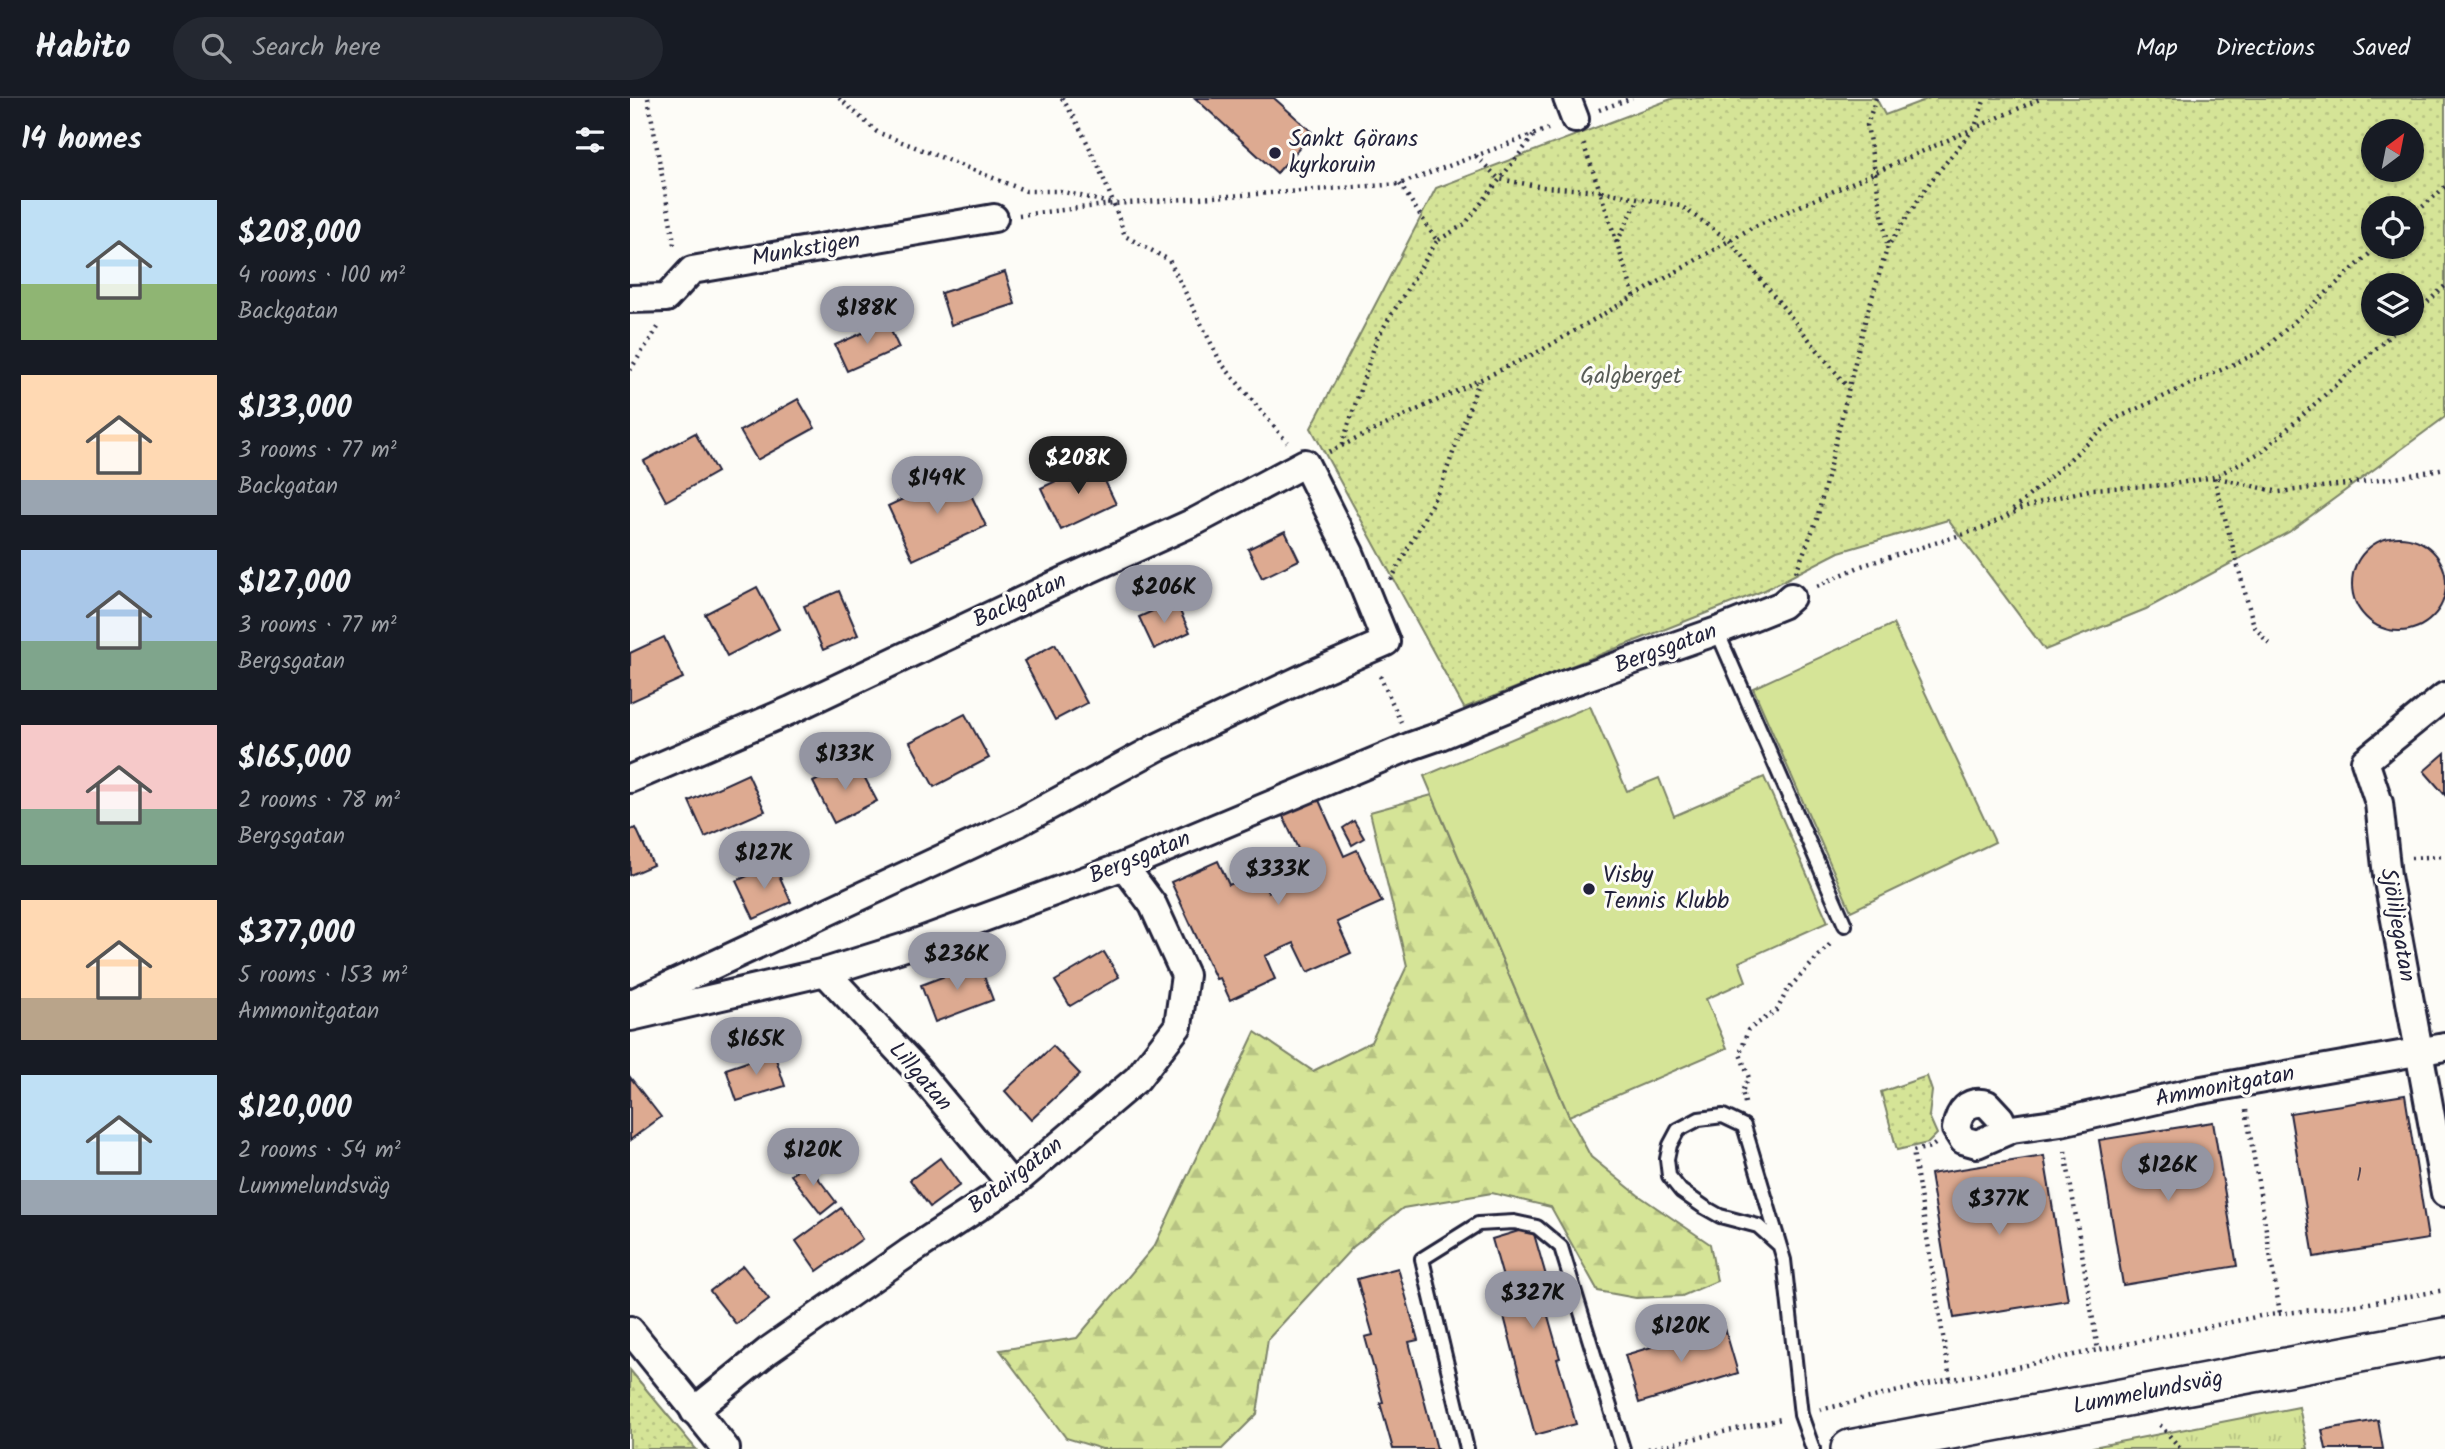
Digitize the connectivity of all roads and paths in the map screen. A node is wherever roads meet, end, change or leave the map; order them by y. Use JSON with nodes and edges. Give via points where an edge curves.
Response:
{"nodes":[{"id":1,"x":648,"y":98,"type":"edge"},
{"id":2,"x":839,"y":98,"type":"edge"},
{"id":3,"x":1062,"y":98,"type":"edge"},
{"id":4,"x":1632,"y":98,"type":"edge"},
{"id":5,"x":1877,"y":98,"type":"edge"},
{"id":6,"x":1985,"y":98,"type":"edge"},
{"id":7,"x":2042,"y":98,"type":"edge"},
{"id":8,"x":1571,"y":109,"type":"edge"},
{"id":9,"x":1975,"y":127,"type":"junction"},
{"id":10,"x":1536,"y":134,"type":"junction"},
{"id":11,"x":1476,"y":156,"type":"junction"},
{"id":12,"x":1874,"y":172,"type":"junction"},
{"id":13,"x":1499,"y":179,"type":"junction"},
{"id":14,"x":1400,"y":184,"type":"junction"},
{"id":15,"x":2445,"y":187,"type":"edge"},
{"id":16,"x":1600,"y":191,"type":"junction"},
{"id":17,"x":1640,"y":198,"type":"junction"},
{"id":18,"x":1114,"y":204,"type":"junction"},
{"id":19,"x":2424,"y":205,"type":"edge"},
{"id":20,"x":993,"y":218,"type":"joint"},
{"id":21,"x":1437,"y":241,"type":"junction"},
{"id":22,"x":1730,"y":241,"type":"junction"},
{"id":23,"x":1617,"y":243,"type":"junction"},
{"id":24,"x":1888,"y":246,"type":"junction"},
{"id":25,"x":2364,"y":259,"type":"edge"},
{"id":26,"x":2445,"y":286,"type":"edge"},
{"id":27,"x":1634,"y":296,"type":"junction"},
{"id":28,"x":666,"y":298,"type":"junction"},
{"id":29,"x":630,"y":299,"type":"edge"},
{"id":30,"x":2424,"y":305,"type":"edge"},
{"id":31,"x":2390,"y":336,"type":"edge"},
{"id":32,"x":630,"y":370,"type":"edge"},
{"id":33,"x":1479,"y":380,"type":"junction"},
{"id":34,"x":1849,"y":389,"type":"junction"},
{"id":35,"x":1342,"y":446,"type":"junction"},
{"id":36,"x":1305,"y":463,"type":"junction"},
{"id":37,"x":2445,"y":468,"type":"edge"},
{"id":38,"x":2214,"y":477,"type":"junction"},
{"id":39,"x":2008,"y":515,"type":"junction"},
{"id":40,"x":1806,"y":548,"type":"dead end"},
{"id":41,"x":1791,"y":597,"type":"joint"},
{"id":42,"x":1374,"y":612,"type":"junction"},
{"id":43,"x":1717,"y":631,"type":"junction"},
{"id":44,"x":2269,"y":644,"type":"dead end"},
{"id":45,"x":1377,"y":646,"type":"junction"},
{"id":46,"x":2445,"y":695,"type":"edge"},
{"id":47,"x":1411,"y":746,"type":"junction"},
{"id":48,"x":630,"y":779,"type":"edge"},
{"id":49,"x":1124,"y":866,"type":"junction"},
{"id":50,"x":1846,"y":925,"type":"joint"},
{"id":51,"x":825,"y":972,"type":"junction"},
{"id":52,"x":630,"y":1004,"type":"edge"},
{"id":53,"x":630,"y":1018,"type":"edge"},
{"id":54,"x":2432,"y":1048,"type":"edge"},
{"id":55,"x":2241,"y":1082,"type":"junction"},
{"id":56,"x":2061,"y":1122,"type":"junction"},
{"id":57,"x":1744,"y":1126,"type":"junction"},
{"id":58,"x":1956,"y":1129,"type":"junction"},
{"id":59,"x":2006,"y":1131,"type":"junction"},
{"id":60,"x":1012,"y":1185,"type":"junction"},
{"id":61,"x":2445,"y":1193,"type":"edge"},
{"id":62,"x":1778,"y":1244,"type":"junction"},
{"id":63,"x":2445,"y":1290,"type":"edge"},
{"id":64,"x":2280,"y":1313,"type":"junction"},
{"id":65,"x":630,"y":1330,"type":"edge"},
{"id":66,"x":2445,"y":1337,"type":"edge"},
{"id":67,"x":2098,"y":1350,"type":"junction"},
{"id":68,"x":1950,"y":1379,"type":"junction"},
{"id":69,"x":694,"y":1410,"type":"junction"},
{"id":70,"x":1801,"y":1415,"type":"junction"},
{"id":71,"x":2152,"y":1417,"type":"dead end"},
{"id":72,"x":726,"y":1449,"type":"edge"},
{"id":73,"x":1467,"y":1449,"type":"edge"},
{"id":74,"x":1623,"y":1449,"type":"edge"},
{"id":75,"x":1648,"y":1449,"type":"edge"},
{"id":76,"x":1814,"y":1449,"type":"edge"},
{"id":77,"x":1850,"y":1449,"type":"edge"},
{"id":78,"x":2181,"y":1449,"type":"edge"}],
"edges":[{"from":1,"to":28,"type":"path","via":[[674,242]]},
{"from":2,"to":18,"type":"path","via":[[877,132],[1026,191],[1060,191]]},
{"from":3,"to":18,"type":"path"},
{"from":4,"to":8,"type":"path"},
{"from":5,"to":12,"type":"path","via":[[1867,125]]},
{"from":6,"to":9,"type":"path"},
{"from":7,"to":9,"type":"path"},
{"from":8,"to":10,"type":"path"},
{"from":8,"to":16,"type":"path"},
{"from":9,"to":12,"type":"path"},
{"from":9,"to":24,"type":"path","via":[[1930,182]]},
{"from":10,"to":11,"type":"path"},
{"from":10,"to":13,"type":"path"},
{"from":11,"to":13,"type":"path"},
{"from":11,"to":14,"type":"path"},
{"from":12,"to":22,"type":"path"},
{"from":12,"to":24,"type":"path"},
{"from":13,"to":16,"type":"path"},
{"from":13,"to":21,"type":"path","via":[[1465,224]]},
{"from":14,"to":18,"type":"path"},
{"from":14,"to":21,"type":"path"},
{"from":15,"to":19,"type":"path"},
{"from":16,"to":17,"type":"path"},
{"from":16,"to":23,"type":"path"},
{"from":17,"to":22,"type":"path","via":[[1681,205]]},
{"from":17,"to":23,"type":"path"},
{"from":18,"to":20,"type":"path"},
{"from":18,"to":36,"type":"path","via":[[1125,236],[1169,260],[1221,363]]},
{"from":20,"to":28,"type":"street","name":"Munkstigen","via":[[692,270]]},
{"from":21,"to":35,"type":"path","via":[[1377,338]]},
{"from":22,"to":27,"type":"path"},
{"from":22,"to":34,"type":"path"},
{"from":23,"to":27,"type":"path"},
{"from":24,"to":34,"type":"path"},
{"from":25,"to":39,"type":"path","via":[[2262,351],[2115,419]]},
{"from":26,"to":30,"type":"path"},
{"from":27,"to":33,"type":"path","via":[[1540,351]]},
{"from":28,"to":29,"type":"street"},
{"from":28,"to":32,"type":"path","via":[[659,327]]},
{"from":31,"to":38,"type":"path","via":[[2263,451]]},
{"from":33,"to":35,"type":"path"},
{"from":33,"to":42,"type":"path","via":[[1441,486]]},
{"from":34,"to":40,"type":"path"},
{"from":35,"to":36,"type":"path"},
{"from":36,"to":42,"type":"street"},
{"from":36,"to":48,"type":"street","name":"Backgatan","via":[[1196,521],[791,710]]},
{"from":37,"to":38,"type":"path","via":[[2279,492]]},
{"from":38,"to":39,"type":"path","via":[[2093,489]]},
{"from":38,"to":44,"type":"path","via":[[2254,626]]},
{"from":39,"to":41,"type":"path","via":[[1983,528],[1861,566]]},
{"from":41,"to":43,"type":"street","name":"Bergsgatan","via":[[1782,605]]},
{"from":42,"to":45,"type":"street"},
{"from":43,"to":47,"type":"street","name":"Bergsgatan","via":[[1563,685]]},
{"from":43,"to":50,"type":"lane"},
{"from":45,"to":47,"type":"path"},
{"from":45,"to":52,"type":"street","via":[[1158,747],[1020,822]]},
{"from":46,"to":54,"type":"street","name":"Sjöliljegatan","via":[[2365,761],[2379,803],[2387,876]]},
{"from":47,"to":49,"type":"street","name":"Bergsgatan"},
{"from":49,"to":51,"type":"street","name":"Bergsgatan"},
{"from":49,"to":60,"type":"street","name":"Botairgatan","via":[[1153,905],[1185,975],[1178,1027],[1137,1079]]},
{"from":50,"to":57,"type":"path","via":[[1788,989],[1777,1010],[1748,1030],[1740,1054],[1749,1078],[1742,1091],[1748,1115]]},
{"from":51,"to":53,"type":"street","name":"Bergsgatan"},
{"from":51,"to":60,"type":"street","name":"Lillgatan","via":[[916,1069]]},
{"from":54,"to":55,"type":"street","name":"Ammonitgatan"},
{"from":54,"to":61,"type":"street","name":"Sjöliljegatan"},
{"from":55,"to":56,"type":"street","name":"Ammonitgatan"},
{"from":55,"to":64,"type":"path"},
{"from":56,"to":59,"type":"street","name":"Ammonitgatan"},
{"from":56,"to":67,"type":"path"},
{"from":57,"to":62,"type":"lane"},
{"from":57,"to":62,"type":"lane","via":[[1723,1116],[1699,1119],[1678,1130],[1667,1159],[1669,1176],[1704,1208],[1758,1226]]},
{"from":58,"to":59,"type":"street","name":"Ammonitgatan","via":[[1964,1140],[1976,1144]]},
{"from":58,"to":59,"type":"street","via":[[1962,1110],[1980,1102],[1993,1109]]},
{"from":58,"to":68,"type":"path","via":[[1931,1147],[1913,1151]]},
{"from":60,"to":69,"type":"street","name":"Botairgatan","via":[[769,1350]]},
{"from":62,"to":70,"type":"lane","via":[[1784,1260]]},
{"from":63,"to":64,"type":"path"},
{"from":64,"to":67,"type":"path"},
{"from":65,"to":69,"type":"street"},
{"from":66,"to":77,"type":"main road","name":"Lummelundsväg"},
{"from":67,"to":68,"type":"path"},
{"from":68,"to":70,"type":"path"},
{"from":69,"to":72,"type":"street"},
{"from":70,"to":75,"type":"path"},
{"from":70,"to":76,"type":"lane"},
{"from":71,"to":78,"type":"path"},
{"from":73,"to":74,"type":"lane","via":[[1422,1259],[1478,1224],[1514,1222],[1536,1227],[1561,1247]]}]}
